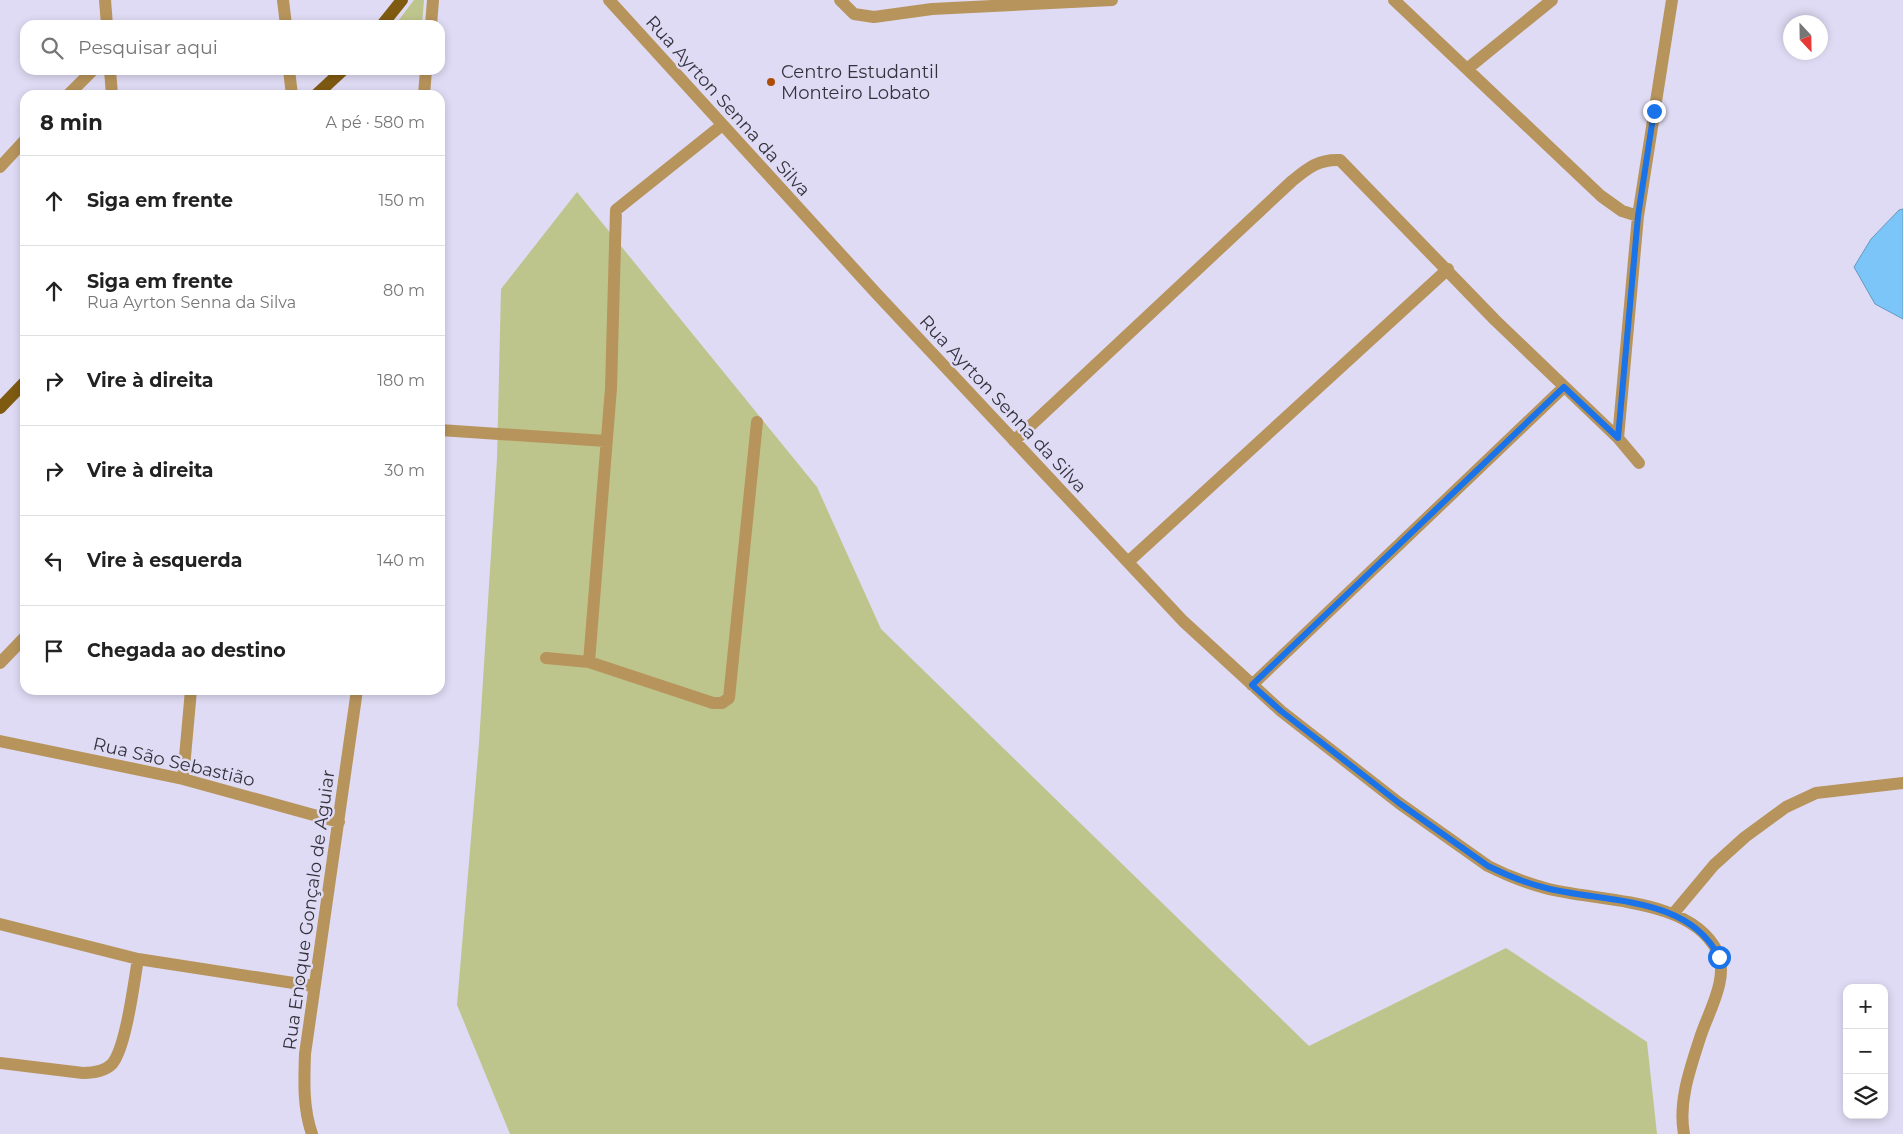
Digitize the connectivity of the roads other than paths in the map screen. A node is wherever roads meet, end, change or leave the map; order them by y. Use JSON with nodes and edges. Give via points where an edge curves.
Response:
{"nodes":[{"id":1,"x":105,"y":0,"type":"edge"},
{"id":2,"x":283,"y":0,"type":"edge"},
{"id":3,"x":402,"y":0,"type":"edge"},
{"id":4,"x":433,"y":0,"type":"edge"},
{"id":5,"x":609,"y":0,"type":"edge"},
{"id":6,"x":840,"y":0,"type":"edge"},
{"id":7,"x":1112,"y":0,"type":"edge"},
{"id":8,"x":1394,"y":0,"type":"edge"},
{"id":9,"x":1552,"y":0,"type":"edge"},
{"id":10,"x":1672,"y":0,"type":"edge"},
{"id":11,"x":107,"y":20,"type":"edge"},
{"id":12,"x":285,"y":20,"type":"edge"},
{"id":13,"x":386,"y":20,"type":"edge"},
{"id":14,"x":431,"y":20,"type":"edge"},
{"id":15,"x":1467,"y":69,"type":"junction"},
{"id":16,"x":88,"y":75,"type":"edge"},
{"id":17,"x":110,"y":75,"type":"edge"},
{"id":18,"x":290,"y":75,"type":"edge"},
{"id":19,"x":338,"y":75,"type":"edge"},
{"id":20,"x":426,"y":75,"type":"edge"},
{"id":21,"x":73,"y":90,"type":"edge"},
{"id":22,"x":112,"y":90,"type":"edge"},
{"id":23,"x":291,"y":90,"type":"edge"},
{"id":24,"x":321,"y":90,"type":"edge"},
{"id":25,"x":424,"y":90,"type":"edge"},
{"id":26,"x":721,"y":126,"type":"junction"},
{"id":27,"x":20,"y":144,"type":"edge"},
{"id":28,"x":2,"y":159,"type":"edge"},
{"id":29,"x":1638,"y":216,"type":"junction"},
{"id":30,"x":1448,"y":270,"type":"junction"},
{"id":31,"x":20,"y":387,"type":"edge"},
{"id":32,"x":1564,"y":387,"type":"junction"},
{"id":33,"x":0,"y":408,"type":"edge"},
{"id":34,"x":757,"y":422,"type":"dead end"},
{"id":35,"x":445,"y":430,"type":"edge"},
{"id":36,"x":1618,"y":438,"type":"junction"},
{"id":37,"x":606,"y":441,"type":"junction"},
{"id":38,"x":1014,"y":441,"type":"junction"},
{"id":39,"x":1639,"y":462,"type":"dead end"},
{"id":40,"x":1128,"y":562,"type":"junction"},
{"id":41,"x":20,"y":642,"type":"edge"},
{"id":42,"x":546,"y":658,"type":"dead end"},
{"id":43,"x":589,"y":662,"type":"junction"},
{"id":44,"x":0,"y":663,"type":"edge"},
{"id":45,"x":1252,"y":685,"type":"junction"},
{"id":46,"x":191,"y":695,"type":"edge"},
{"id":47,"x":356,"y":695,"type":"edge"},
{"id":48,"x":0,"y":742,"type":"edge"},
{"id":49,"x":183,"y":779,"type":"junction"},
{"id":50,"x":1903,"y":783,"type":"edge"},
{"id":51,"x":339,"y":822,"type":"junction"},
{"id":52,"x":1673,"y":914,"type":"junction"},
{"id":53,"x":0,"y":924,"type":"edge"},
{"id":54,"x":138,"y":958,"type":"junction"},
{"id":55,"x":313,"y":986,"type":"junction"},
{"id":56,"x":0,"y":1063,"type":"edge"},
{"id":57,"x":312,"y":1134,"type":"edge"},
{"id":58,"x":1684,"y":1134,"type":"edge"}],
"edges":[{"from":1,"to":11,"type":"street"},
{"from":2,"to":12,"type":"street"},
{"from":3,"to":13,"type":"main road"},
{"from":4,"to":14,"type":"street"},
{"from":5,"to":26,"type":"street","name":"Rua Ayrton Senna da Silva"},
{"from":6,"to":7,"type":"street","via":[[854,14],[874,17],[932,9]]},
{"from":8,"to":15,"type":"street"},
{"from":9,"to":15,"type":"street"},
{"from":10,"to":29,"type":"street"},
{"from":15,"to":29,"type":"street","via":[[1601,196],[1622,211]]},
{"from":16,"to":21,"type":"street"},
{"from":17,"to":22,"type":"street"},
{"from":18,"to":23,"type":"street"},
{"from":19,"to":24,"type":"main road"},
{"from":20,"to":25,"type":"street"},
{"from":26,"to":37,"type":"street","via":[[616,210]]},
{"from":26,"to":38,"type":"street","name":"Rua Ayrton Senna da Silva"},
{"from":27,"to":28,"type":"street"},
{"from":29,"to":36,"type":"street"},
{"from":30,"to":32,"type":"street"},
{"from":30,"to":38,"type":"street","via":[[1340,160],[1325,159],[1292,181]]},
{"from":30,"to":40,"type":"street"},
{"from":31,"to":33,"type":"main road"},
{"from":32,"to":36,"type":"street"},
{"from":32,"to":45,"type":"street"},
{"from":34,"to":43,"type":"street","via":[[730,698],[722,703],[713,703]]},
{"from":35,"to":37,"type":"street"},
{"from":36,"to":39,"type":"street"},
{"from":37,"to":43,"type":"street"},
{"from":38,"to":40,"type":"street","name":"Rua Ayrton Senna da Silva"},
{"from":40,"to":45,"type":"street","name":"Rua Ayrton Senna da Silva","via":[[1183,621]]},
{"from":41,"to":44,"type":"street"},
{"from":42,"to":43,"type":"street"},
{"from":45,"to":52,"type":"street","name":"Rua Ayrton Senna da Silva","via":[[1281,711],[1470,856],[1505,875],[1545,888]]},
{"from":46,"to":49,"type":"street"},
{"from":47,"to":51,"type":"street","name":"Rua Enoque Gonçalo de Aguiar"},
{"from":48,"to":49,"type":"street","name":"Rua São Sebastião"},
{"from":49,"to":51,"type":"street","name":"Rua São Sebastião"},
{"from":50,"to":52,"type":"street","via":[[1816,793],[1786,807],[1714,865]]},
{"from":51,"to":55,"type":"street","name":"Rua Enoque Gonçalo de Aguiar"},
{"from":52,"to":58,"type":"street","name":"Rua Ayrton Senna da Silva","via":[[1712,942],[1721,972],[1683,1102],[1681,1121]]},
{"from":53,"to":54,"type":"street"},
{"from":54,"to":55,"type":"street"},
{"from":54,"to":56,"type":"street","via":[[124,1034],[111,1065],[96,1072],[83,1073]]},
{"from":55,"to":57,"type":"street","name":"Rua Enoque Gonçalo de Aguiar","via":[[303,1088]]}]}
